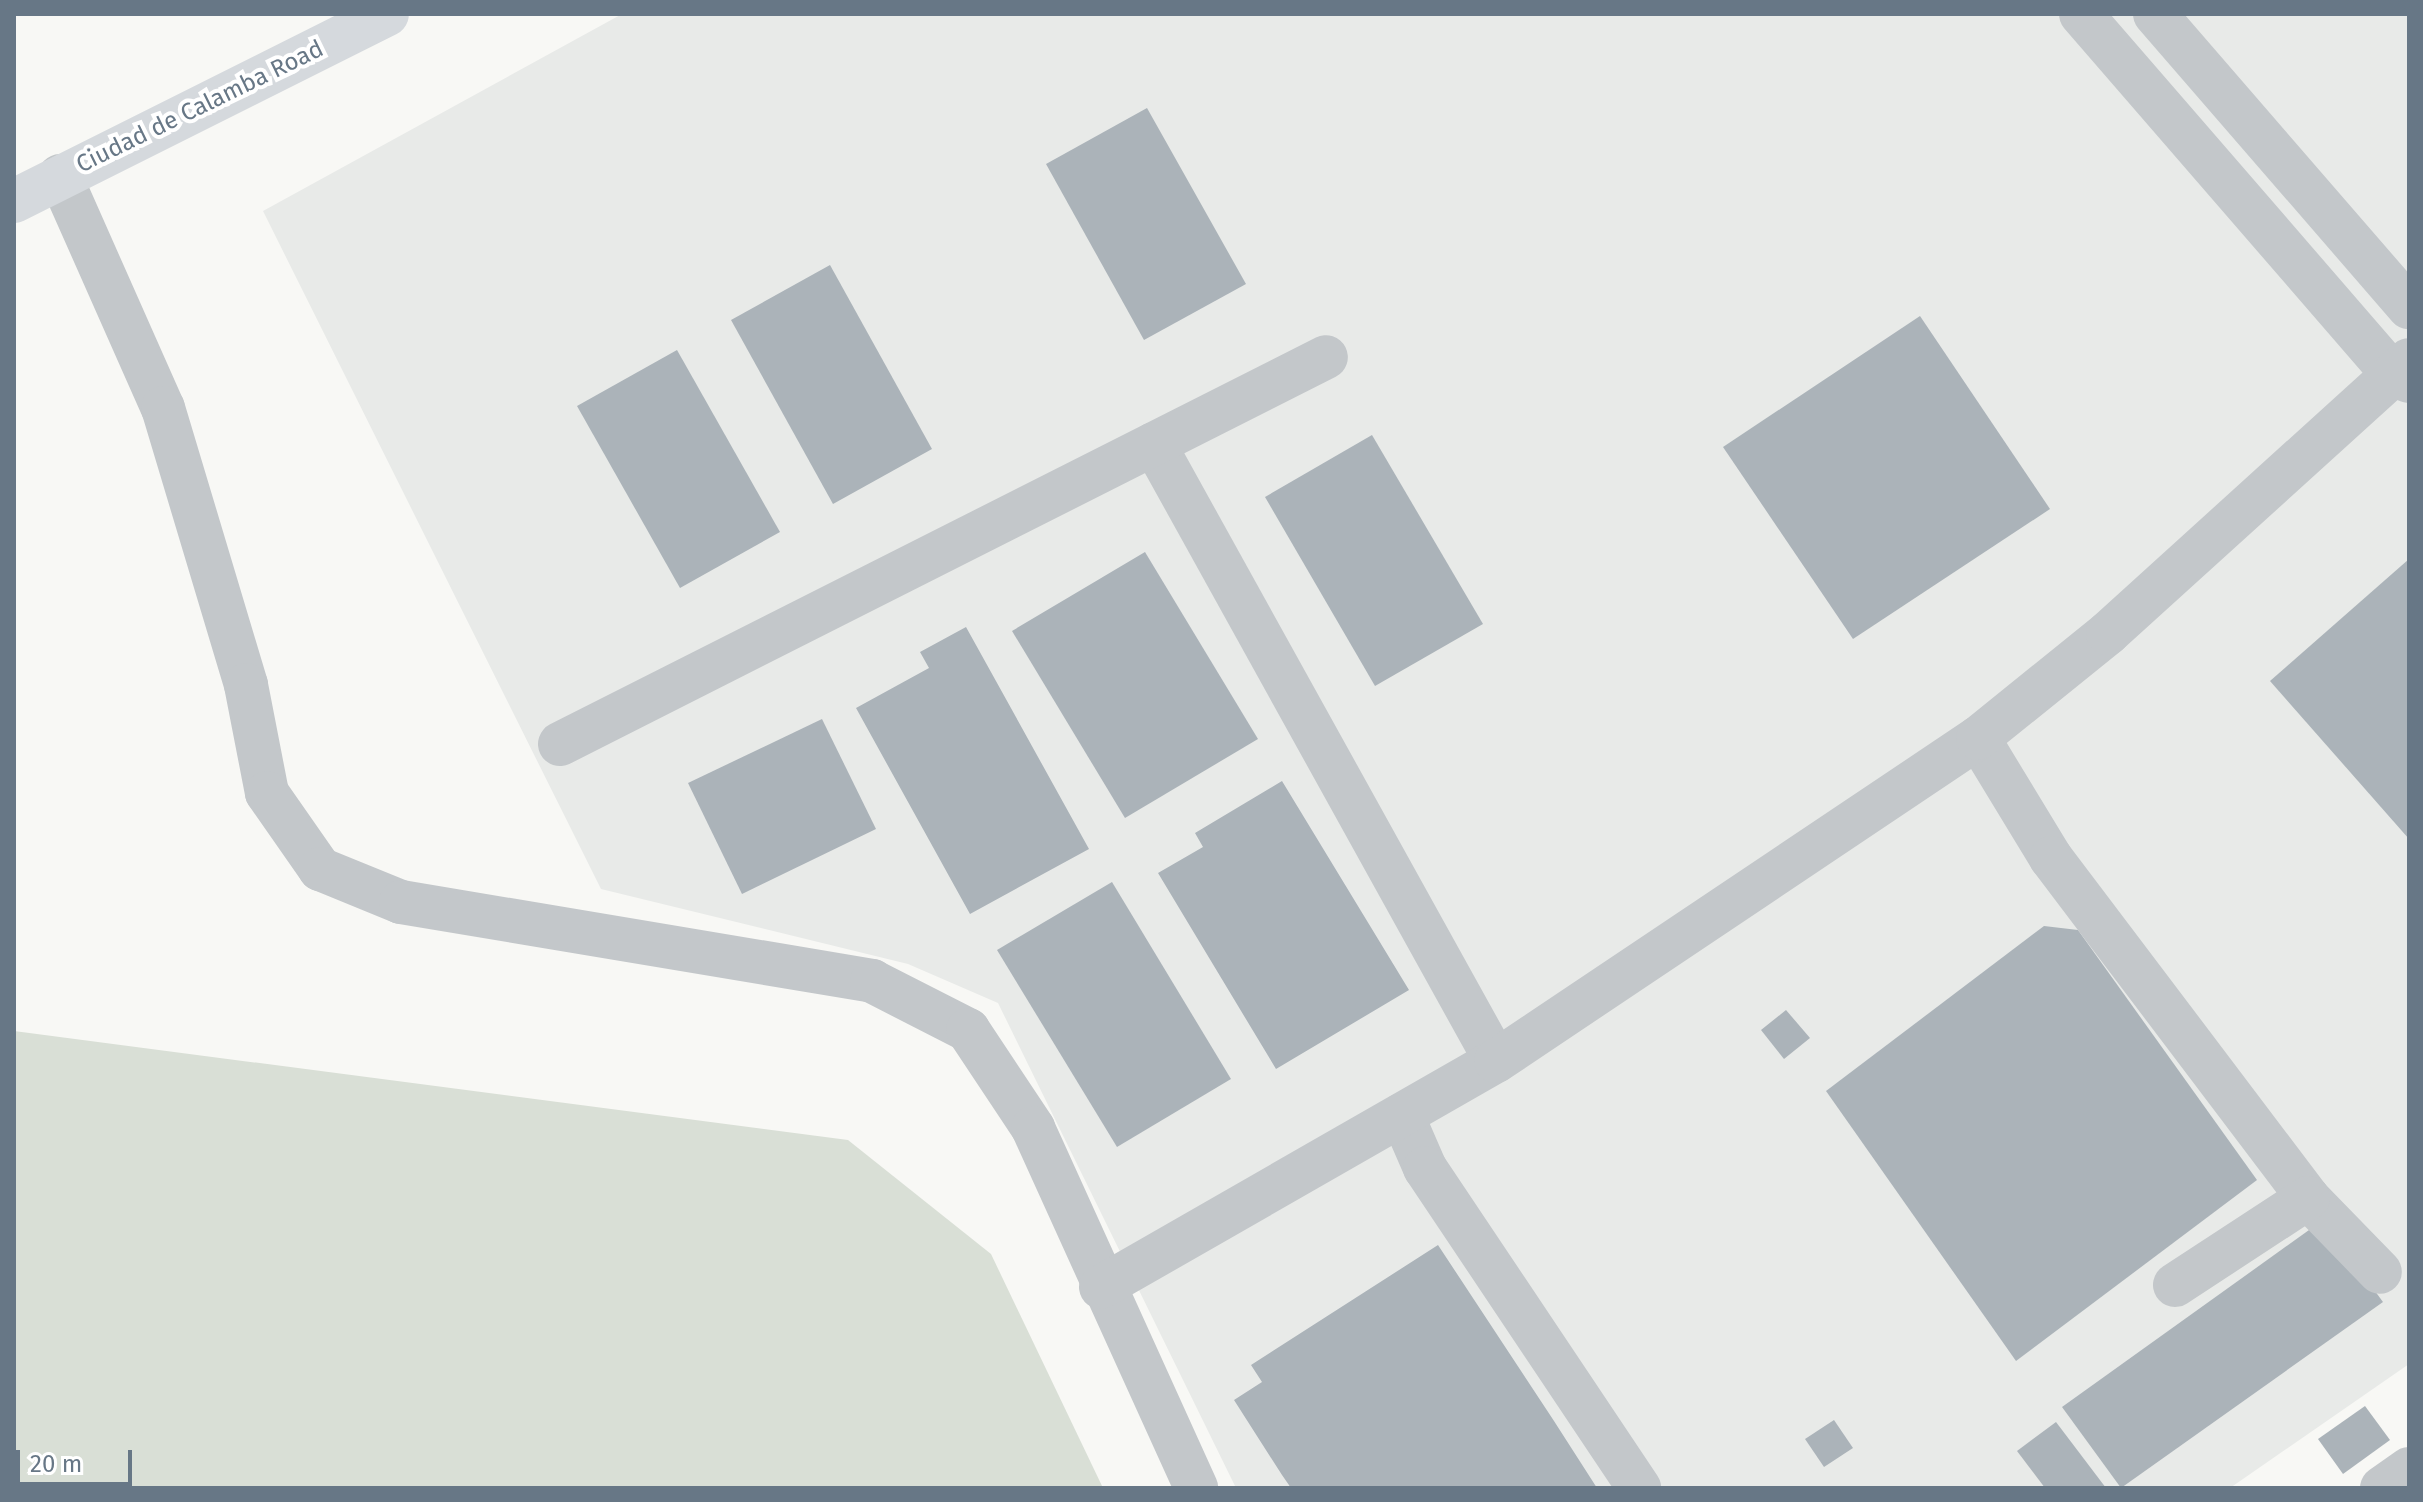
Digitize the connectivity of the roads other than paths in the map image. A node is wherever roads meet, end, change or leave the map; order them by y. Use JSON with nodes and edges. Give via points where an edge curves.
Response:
{"nodes":[{"id":1,"x":387,"y":14,"type":"edge"},
{"id":2,"x":2153,"y":14,"type":"edge"},
{"id":3,"x":2094,"y":30,"type":"edge"},
{"id":4,"x":60,"y":176,"type":"junction"},
{"id":5,"x":14,"y":201,"type":"edge"},
{"id":6,"x":2409,"y":307,"type":"edge"},
{"id":7,"x":1326,"y":357,"type":"dead end"},
{"id":8,"x":2404,"y":372,"type":"edge"},
{"id":9,"x":1154,"y":444,"type":"junction"},
{"id":10,"x":1978,"y":738,"type":"junction"},
{"id":11,"x":560,"y":744,"type":"dead end"},
{"id":12,"x":1496,"y":1061,"type":"junction"},
{"id":13,"x":1402,"y":1115,"type":"junction"},
{"id":14,"x":2308,"y":1198,"type":"junction"},
{"id":15,"x":2380,"y":1272,"type":"dead end"},
{"id":16,"x":2175,"y":1285,"type":"dead end"},
{"id":17,"x":1101,"y":1287,"type":"junction"},
{"id":18,"x":2409,"y":1469,"type":"edge"},
{"id":19,"x":1196,"y":1488,"type":"edge"},
{"id":20,"x":1639,"y":1488,"type":"edge"},
{"id":21,"x":2382,"y":1488,"type":"edge"}],
"edges":[{"from":1,"to":4,"type":"main road","name":"Ciudad de Calamba Road"},
{"from":2,"to":3,"type":"street"},
{"from":2,"to":6,"type":"street"},
{"from":3,"to":8,"type":"street"},
{"from":4,"to":5,"type":"main road","name":"Ciudad de Calamba Road"},
{"from":4,"to":17,"type":"street","via":[[163,408],[246,685],[267,793],[320,869],[401,902],[872,981],[968,1030],[1033,1128]]},
{"from":7,"to":9,"type":"street"},
{"from":8,"to":10,"type":"street","via":[[2108,633]]},
{"from":9,"to":11,"type":"street"},
{"from":9,"to":12,"type":"street"},
{"from":10,"to":12,"type":"street"},
{"from":10,"to":14,"type":"street","via":[[2051,858]]},
{"from":12,"to":13,"type":"street"},
{"from":13,"to":17,"type":"street"},
{"from":13,"to":20,"type":"street","via":[[1425,1168]]},
{"from":14,"to":15,"type":"street"},
{"from":14,"to":16,"type":"street"},
{"from":17,"to":19,"type":"street"},
{"from":18,"to":21,"type":"street"}]}
